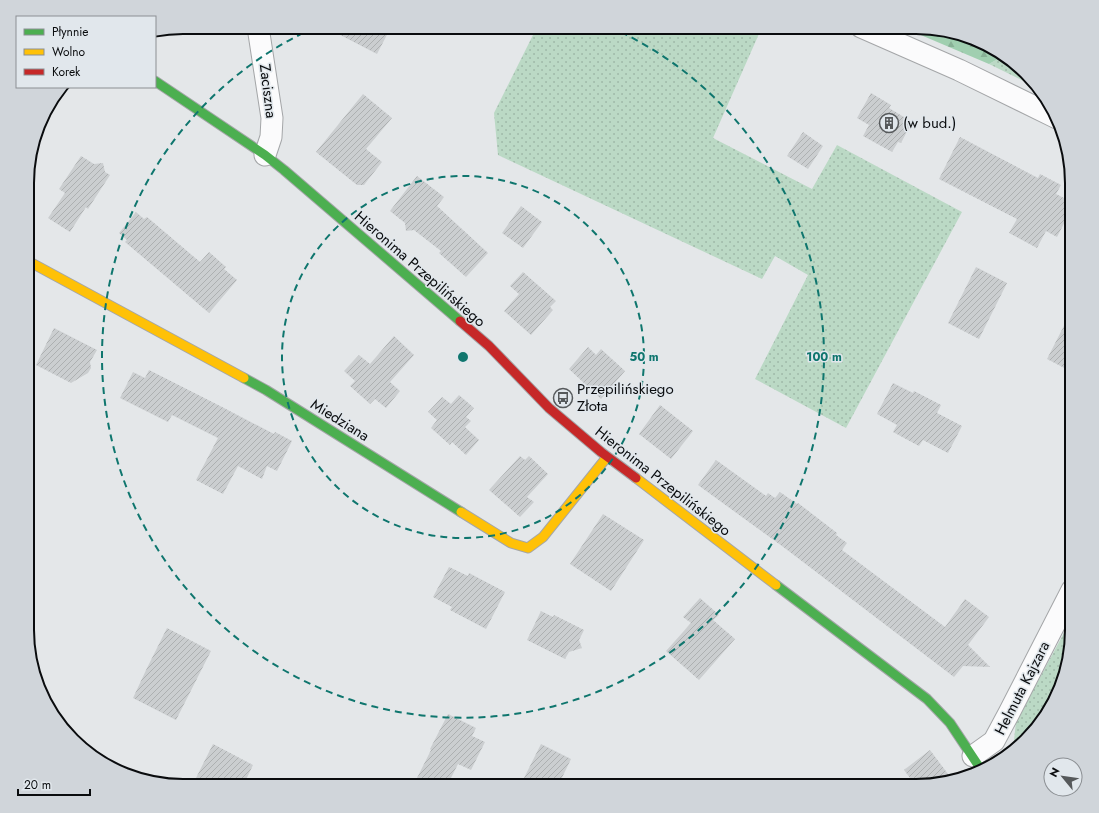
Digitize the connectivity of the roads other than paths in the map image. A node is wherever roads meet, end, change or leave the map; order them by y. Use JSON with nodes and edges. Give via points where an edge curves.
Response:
{"nodes":[{"id":1,"x":259,"y":34,"type":"edge"},
{"id":2,"x":877,"y":34,"type":"edge"},
{"id":3,"x":156,"y":81,"type":"edge"},
{"id":4,"x":1048,"y":114,"type":"edge"},
{"id":5,"x":265,"y":155,"type":"junction"},
{"id":6,"x":34,"y":265,"type":"edge"},
{"id":7,"x":607,"y":457,"type":"junction"},
{"id":8,"x":1065,"y":606,"type":"edge"},
{"id":9,"x":978,"y":763,"type":"edge"}],
"edges":[{"from":1,"to":5,"type":"street","name":"Zaciszna","via":[[272,118],[271,137]]},
{"from":2,"to":4,"type":"street"},
{"from":3,"to":5,"type":"street","name":"Hieronima Przepilińskiego"},
{"from":5,"to":7,"type":"street","name":"Hieronima Przepilińskiego","via":[[489,346],[549,408]]},
{"from":6,"to":7,"type":"street","name":"Miedziana","via":[[266,390],[511,543],[528,548],[543,538]]},
{"from":7,"to":9,"type":"street","name":"Hieronima Przepilińskiego","via":[[927,699],[950,723]]},
{"from":8,"to":9,"type":"street","name":"Helmuta Kajzara","via":[[994,741]]}]}
